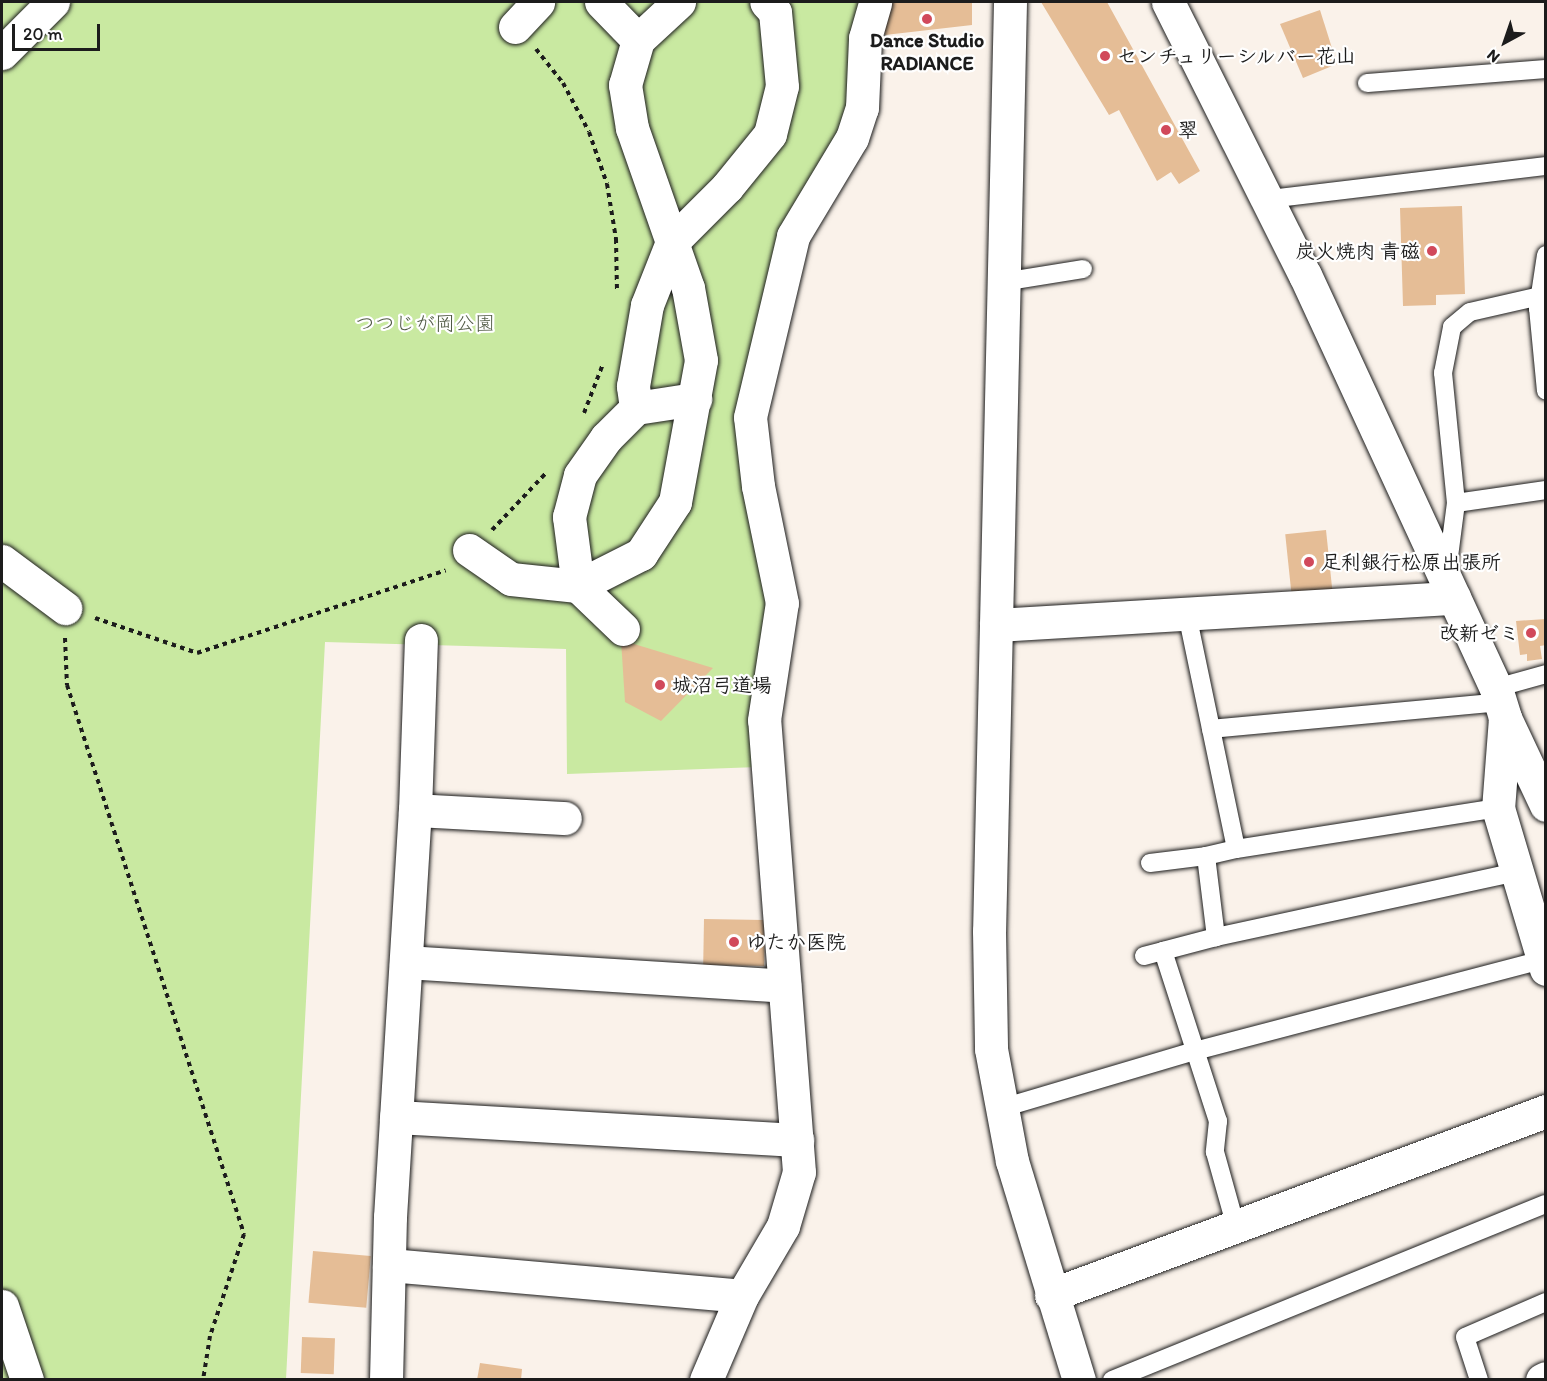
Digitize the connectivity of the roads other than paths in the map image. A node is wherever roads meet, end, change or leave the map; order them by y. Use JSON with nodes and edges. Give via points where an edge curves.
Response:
{"nodes":[{"id":1,"x":53,"y":2,"type":"edge"},
{"id":2,"x":538,"y":2,"type":"edge"},
{"id":3,"x":601,"y":2,"type":"edge"},
{"id":4,"x":679,"y":2,"type":"edge"},
{"id":5,"x":766,"y":2,"type":"edge"},
{"id":6,"x":875,"y":2,"type":"edge"},
{"id":7,"x":1010,"y":2,"type":"edge"},
{"id":8,"x":1168,"y":2,"type":"edge"},
{"id":9,"x":515,"y":27,"type":"road end"},
{"id":10,"x":638,"y":40,"type":"junction"},
{"id":11,"x":2,"y":53,"type":"edge"},
{"id":12,"x":1545,"y":69,"type":"edge"},
{"id":13,"x":1367,"y":83,"type":"dead end"},
{"id":14,"x":1545,"y":166,"type":"edge"},
{"id":15,"x":1269,"y":199,"type":"junction"},
{"id":16,"x":672,"y":242,"type":"junction"},
{"id":17,"x":1545,"y":255,"type":"edge"},
{"id":18,"x":1083,"y":269,"type":"dead end"},
{"id":19,"x":1003,"y":282,"type":"junction"},
{"id":20,"x":1540,"y":296,"type":"junction"},
{"id":21,"x":1545,"y":391,"type":"edge"},
{"id":22,"x":695,"y":399,"type":"junction"},
{"id":23,"x":636,"y":408,"type":"junction"},
{"id":24,"x":1545,"y":490,"type":"edge"},
{"id":25,"x":1456,"y":503,"type":"junction"},
{"id":26,"x":469,"y":550,"type":"road end"},
{"id":27,"x":2,"y":561,"type":"edge"},
{"id":28,"x":578,"y":586,"type":"junction"},
{"id":29,"x":1450,"y":589,"type":"junction"},
{"id":30,"x":65,"y":608,"type":"road end"},
{"id":31,"x":1187,"y":614,"type":"junction"},
{"id":32,"x":996,"y":626,"type":"junction"},
{"id":33,"x":623,"y":629,"type":"dead end"},
{"id":34,"x":421,"y":640,"type":"dead end"},
{"id":35,"x":1545,"y":674,"type":"edge"},
{"id":36,"x":1500,"y":703,"type":"junction"},
{"id":37,"x":1211,"y":729,"type":"junction"},
{"id":38,"x":1545,"y":805,"type":"edge"},
{"id":39,"x":1498,"y":808,"type":"junction"},
{"id":40,"x":415,"y":810,"type":"junction"},
{"id":41,"x":565,"y":818,"type":"dead end"},
{"id":42,"x":1236,"y":849,"type":"junction"},
{"id":43,"x":1206,"y":856,"type":"junction"},
{"id":44,"x":1150,"y":863,"type":"dead end"},
{"id":45,"x":1516,"y":872,"type":"junction"},
{"id":46,"x":1216,"y":937,"type":"junction"},
{"id":47,"x":1163,"y":951,"type":"junction"},
{"id":48,"x":1144,"y":956,"type":"dead end"},
{"id":49,"x":406,"y":962,"type":"junction"},
{"id":50,"x":1544,"y":964,"type":"edge"},
{"id":51,"x":784,"y":986,"type":"junction"},
{"id":52,"x":1195,"y":1052,"type":"junction"},
{"id":53,"x":1002,"y":1108,"type":"junction"},
{"id":54,"x":1545,"y":1112,"type":"edge"},
{"id":55,"x":396,"y":1117,"type":"junction"},
{"id":56,"x":797,"y":1140,"type":"junction"},
{"id":57,"x":1545,"y":1204,"type":"edge"},
{"id":58,"x":1236,"y":1227,"type":"junction"},
{"id":59,"x":389,"y":1265,"type":"junction"},
{"id":60,"x":1051,"y":1295,"type":"junction"},
{"id":61,"x":742,"y":1296,"type":"junction"},
{"id":62,"x":1545,"y":1302,"type":"edge"},
{"id":63,"x":2,"y":1306,"type":"edge"},
{"id":64,"x":27,"y":1380,"type":"edge"},
{"id":65,"x":386,"y":1380,"type":"edge"},
{"id":66,"x":706,"y":1380,"type":"edge"},
{"id":67,"x":1078,"y":1380,"type":"edge"},
{"id":68,"x":1112,"y":1380,"type":"edge"},
{"id":69,"x":1479,"y":1380,"type":"edge"}],
"edges":[{"from":1,"to":11,"type":"street"},
{"from":2,"to":9,"type":"street"},
{"from":3,"to":10,"type":"street"},
{"from":4,"to":10,"type":"street"},
{"from":5,"to":16,"type":"street","via":[[775,12],[782,86],[770,134],[728,187]]},
{"from":6,"to":51,"type":"street","via":[[865,38],[862,108],[852,138],[793,236],[750,417],[758,486],[782,603],[764,720]]},
{"from":7,"to":19,"type":"street"},
{"from":8,"to":15,"type":"street"},
{"from":10,"to":16,"type":"street","via":[[625,85],[632,128]]},
{"from":12,"to":13,"type":"lane"},
{"from":14,"to":15,"type":"lane"},
{"from":15,"to":29,"type":"street"},
{"from":16,"to":22,"type":"street","via":[[688,288],[701,360]]},
{"from":16,"to":23,"type":"street","via":[[647,305],[633,386]]},
{"from":17,"to":20,"type":"lane"},
{"from":18,"to":19,"type":"lane"},
{"from":19,"to":32,"type":"street"},
{"from":20,"to":21,"type":"lane"},
{"from":20,"to":25,"type":"lane","via":[[1470,312],[1452,327],[1443,373]]},
{"from":22,"to":23,"type":"street"},
{"from":22,"to":28,"type":"street","via":[[675,502],[641,554]]},
{"from":23,"to":28,"type":"street","via":[[606,438],[580,475],[569,517]]},
{"from":24,"to":25,"type":"lane"},
{"from":25,"to":29,"type":"lane"},
{"from":26,"to":28,"type":"street","via":[[511,579]]},
{"from":27,"to":30,"type":"street"},
{"from":28,"to":33,"type":"street"},
{"from":29,"to":31,"type":"street"},
{"from":29,"to":36,"type":"street"},
{"from":31,"to":32,"type":"street"},
{"from":31,"to":37,"type":"lane"},
{"from":32,"to":53,"type":"street","via":[[991,1049]]},
{"from":34,"to":40,"type":"street"},
{"from":35,"to":36,"type":"lane"},
{"from":36,"to":37,"type":"lane"},
{"from":36,"to":38,"type":"street"},
{"from":36,"to":39,"type":"street"},
{"from":37,"to":42,"type":"lane"},
{"from":39,"to":42,"type":"lane"},
{"from":39,"to":45,"type":"street"},
{"from":40,"to":41,"type":"street"},
{"from":40,"to":49,"type":"street"},
{"from":42,"to":43,"type":"lane"},
{"from":43,"to":44,"type":"lane"},
{"from":43,"to":46,"type":"lane"},
{"from":45,"to":46,"type":"lane"},
{"from":45,"to":50,"type":"street"},
{"from":46,"to":47,"type":"lane"},
{"from":47,"to":48,"type":"lane"},
{"from":47,"to":52,"type":"lane"},
{"from":49,"to":51,"type":"street"},
{"from":49,"to":55,"type":"street"},
{"from":50,"to":52,"type":"lane"},
{"from":51,"to":56,"type":"street"},
{"from":52,"to":53,"type":"lane"},
{"from":52,"to":58,"type":"lane","via":[[1218,1121],[1215,1152]]},
{"from":53,"to":60,"type":"street","via":[[1012,1161]]},
{"from":54,"to":58,"type":"street"},
{"from":55,"to":56,"type":"street"},
{"from":55,"to":59,"type":"street"},
{"from":56,"to":61,"type":"street","via":[[799,1172],[783,1226]]},
{"from":57,"to":68,"type":"lane"},
{"from":58,"to":60,"type":"street"},
{"from":59,"to":61,"type":"street"},
{"from":59,"to":65,"type":"street"},
{"from":60,"to":67,"type":"street"},
{"from":61,"to":66,"type":"street"},
{"from":62,"to":69,"type":"lane","via":[[1465,1337]]},
{"from":63,"to":64,"type":"street"}]}
